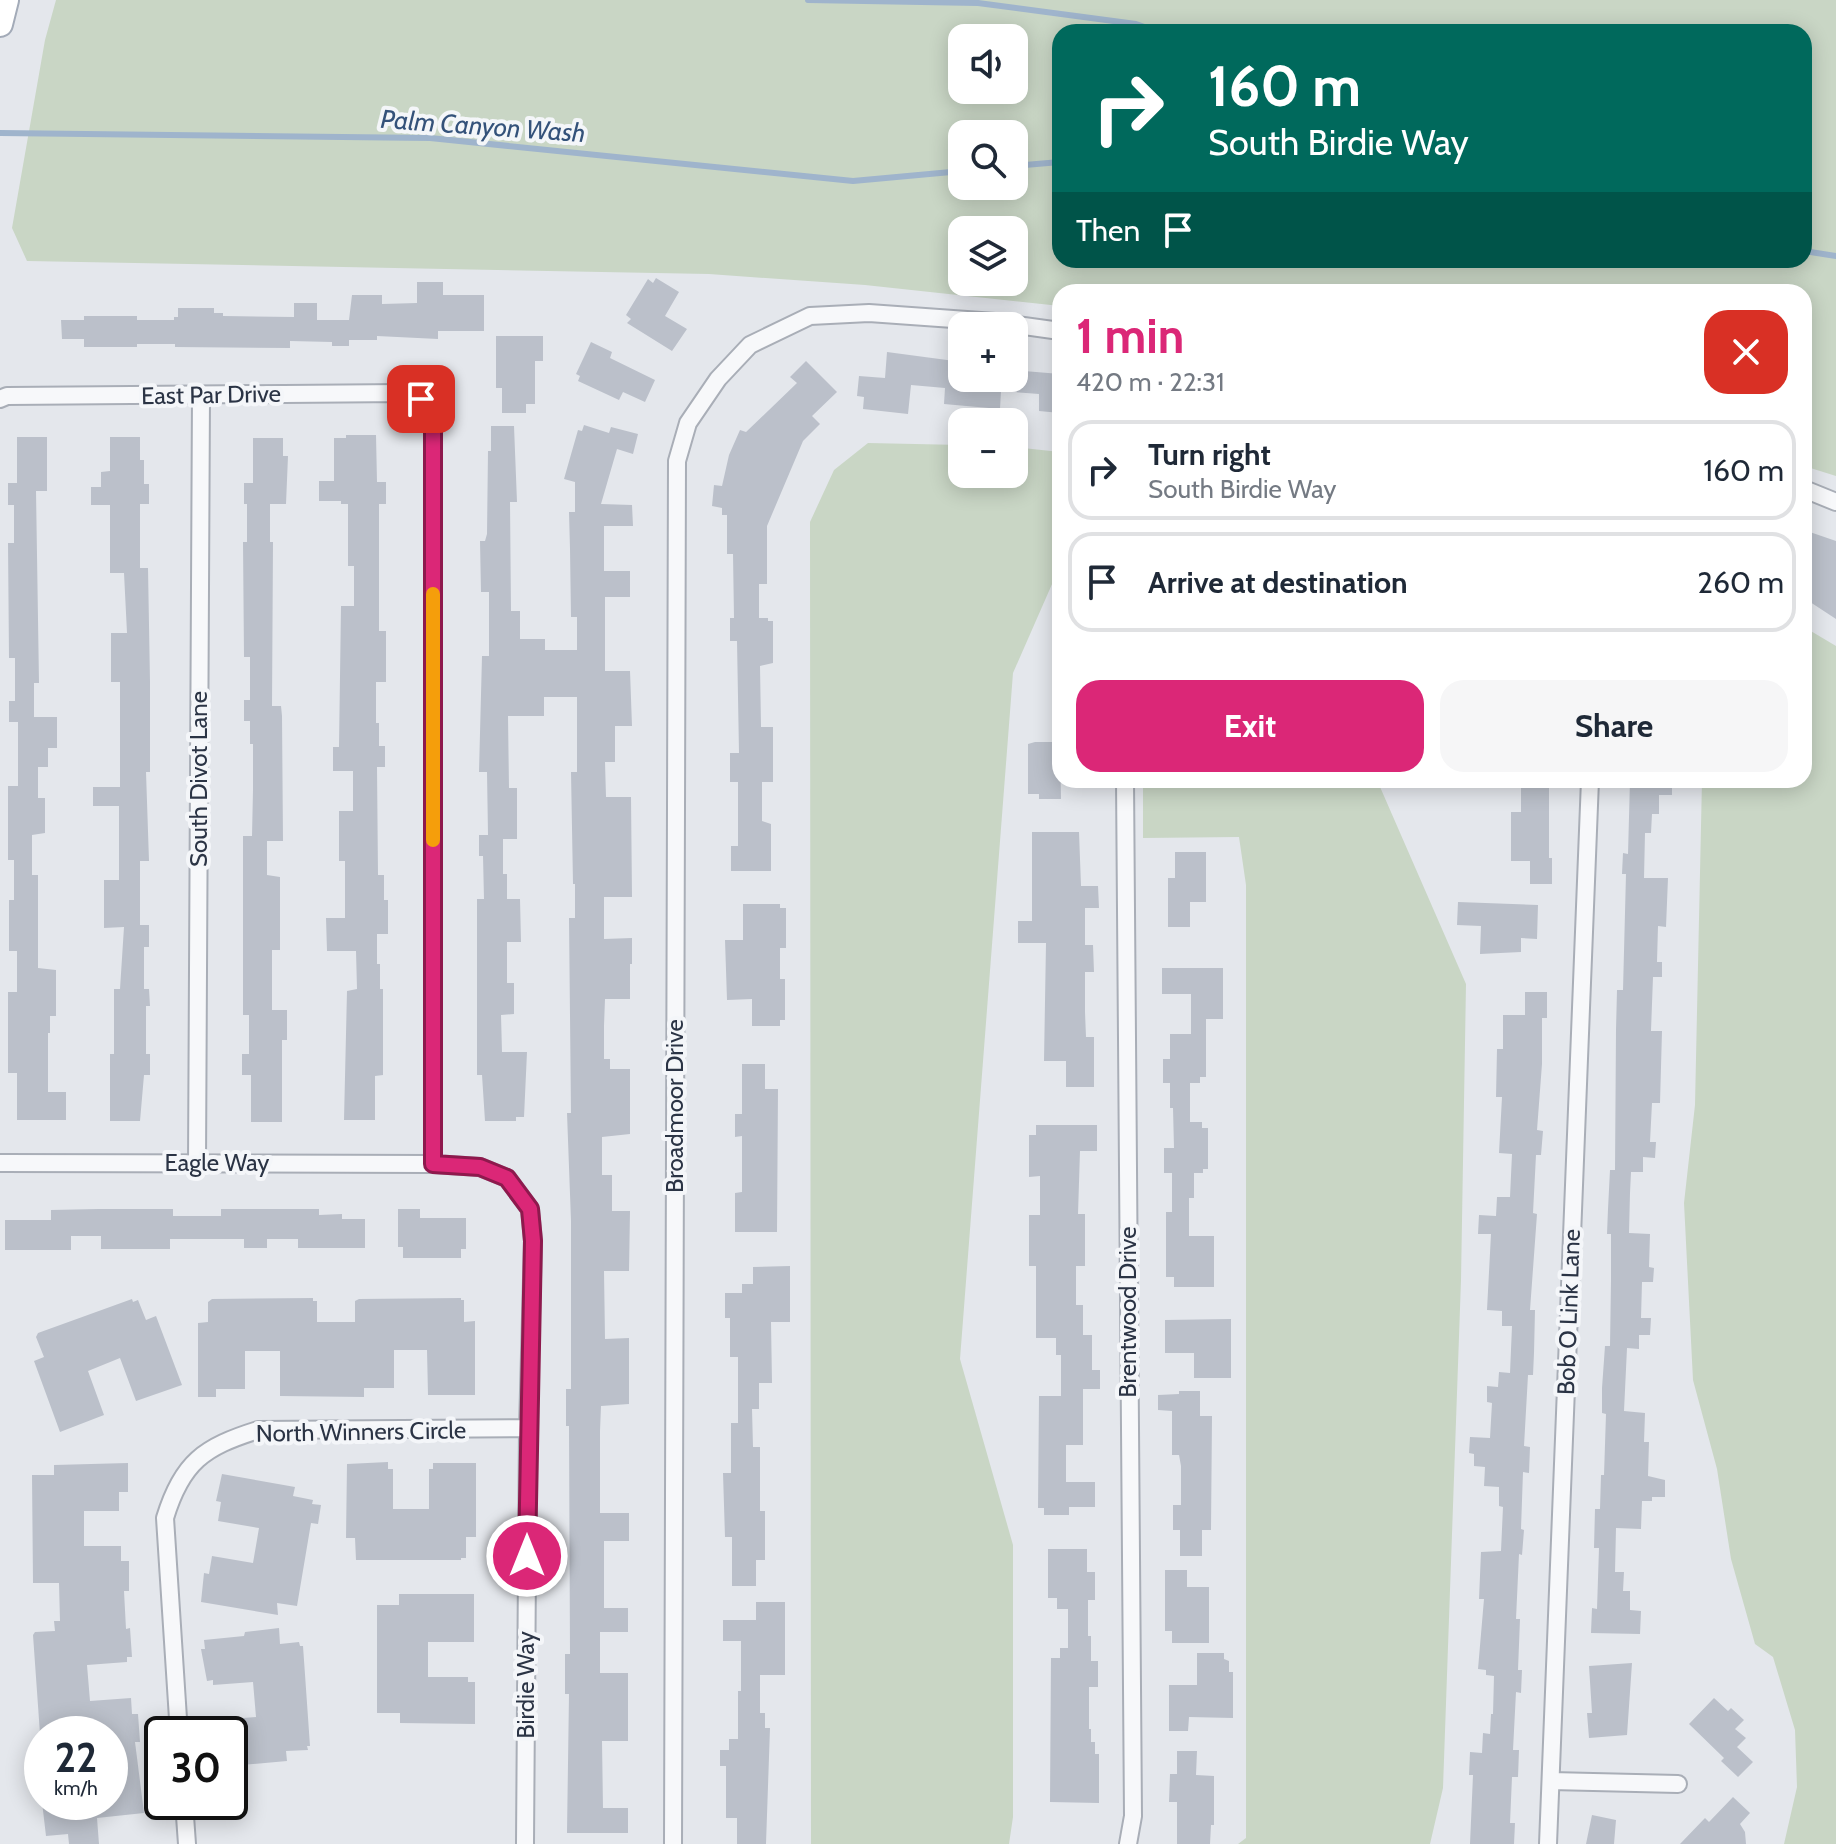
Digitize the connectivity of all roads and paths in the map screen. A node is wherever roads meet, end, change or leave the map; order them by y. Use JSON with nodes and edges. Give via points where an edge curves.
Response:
{"nodes":[{"id":1,"x":6,"y":0,"type":"edge"},
{"id":2,"x":0,"y":24,"type":"edge"},
{"id":3,"x":1052,"y":330,"type":"edge"},
{"id":4,"x":201,"y":396,"type":"junction"},
{"id":5,"x":0,"y":399,"type":"edge"},
{"id":6,"x":1812,"y":492,"type":"edge"},
{"id":7,"x":1836,"y":502,"type":"edge"},
{"id":8,"x":1125,"y":788,"type":"edge"},
{"id":9,"x":1590,"y":788,"type":"edge"},
{"id":10,"x":0,"y":1163,"type":"edge"},
{"id":11,"x":197,"y":1163,"type":"junction"},
{"id":12,"x":433,"y":1164,"type":"junction"},
{"id":13,"x":528,"y":1428,"type":"junction"},
{"id":14,"x":178,"y":1716,"type":"edge"},
{"id":15,"x":1551,"y":1781,"type":"junction"},
{"id":16,"x":1678,"y":1784,"type":"dead end"},
{"id":17,"x":185,"y":1820,"type":"edge"},
{"id":18,"x":187,"y":1844,"type":"edge"},
{"id":19,"x":525,"y":1844,"type":"edge"},
{"id":20,"x":673,"y":1844,"type":"edge"},
{"id":21,"x":1128,"y":1844,"type":"edge"},
{"id":22,"x":1548,"y":1844,"type":"edge"}],
"edges":[{"from":1,"to":2,"type":"main road"},
{"from":3,"to":20,"type":"street","name":"Broadmoor Drive","via":[[869,313],[810,316],[750,345],[718,379],[688,423],[677,461]]},
{"from":4,"to":5,"type":"street","name":"East Par Drive"},
{"from":4,"to":11,"type":"street","name":"South Divot Lane"},
{"from":4,"to":12,"type":"street","name":"East Par Drive","via":[[403,393],[421,399],[433,419]]},
{"from":6,"to":7,"type":"street"},
{"from":8,"to":21,"type":"street","name":"Brentwood Drive","via":[[1133,1816]]},
{"from":9,"to":15,"type":"street","name":"Bob O Link Lane"},
{"from":10,"to":11,"type":"street","name":"Eagle Way"},
{"from":11,"to":12,"type":"street","name":"Eagle Way"},
{"from":12,"to":13,"type":"street","name":"Birdie Way","via":[[480,1167],[507,1178],[530,1209]]},
{"from":13,"to":14,"type":"street","name":"North Winners Circle","via":[[258,1430],[226,1440],[199,1457],[174,1489],[165,1518]]},
{"from":13,"to":19,"type":"street","name":"Birdie Way"},
{"from":15,"to":16,"type":"street"},
{"from":15,"to":22,"type":"street","name":"Bob O Link Lane"},
{"from":17,"to":18,"type":"street"}]}
